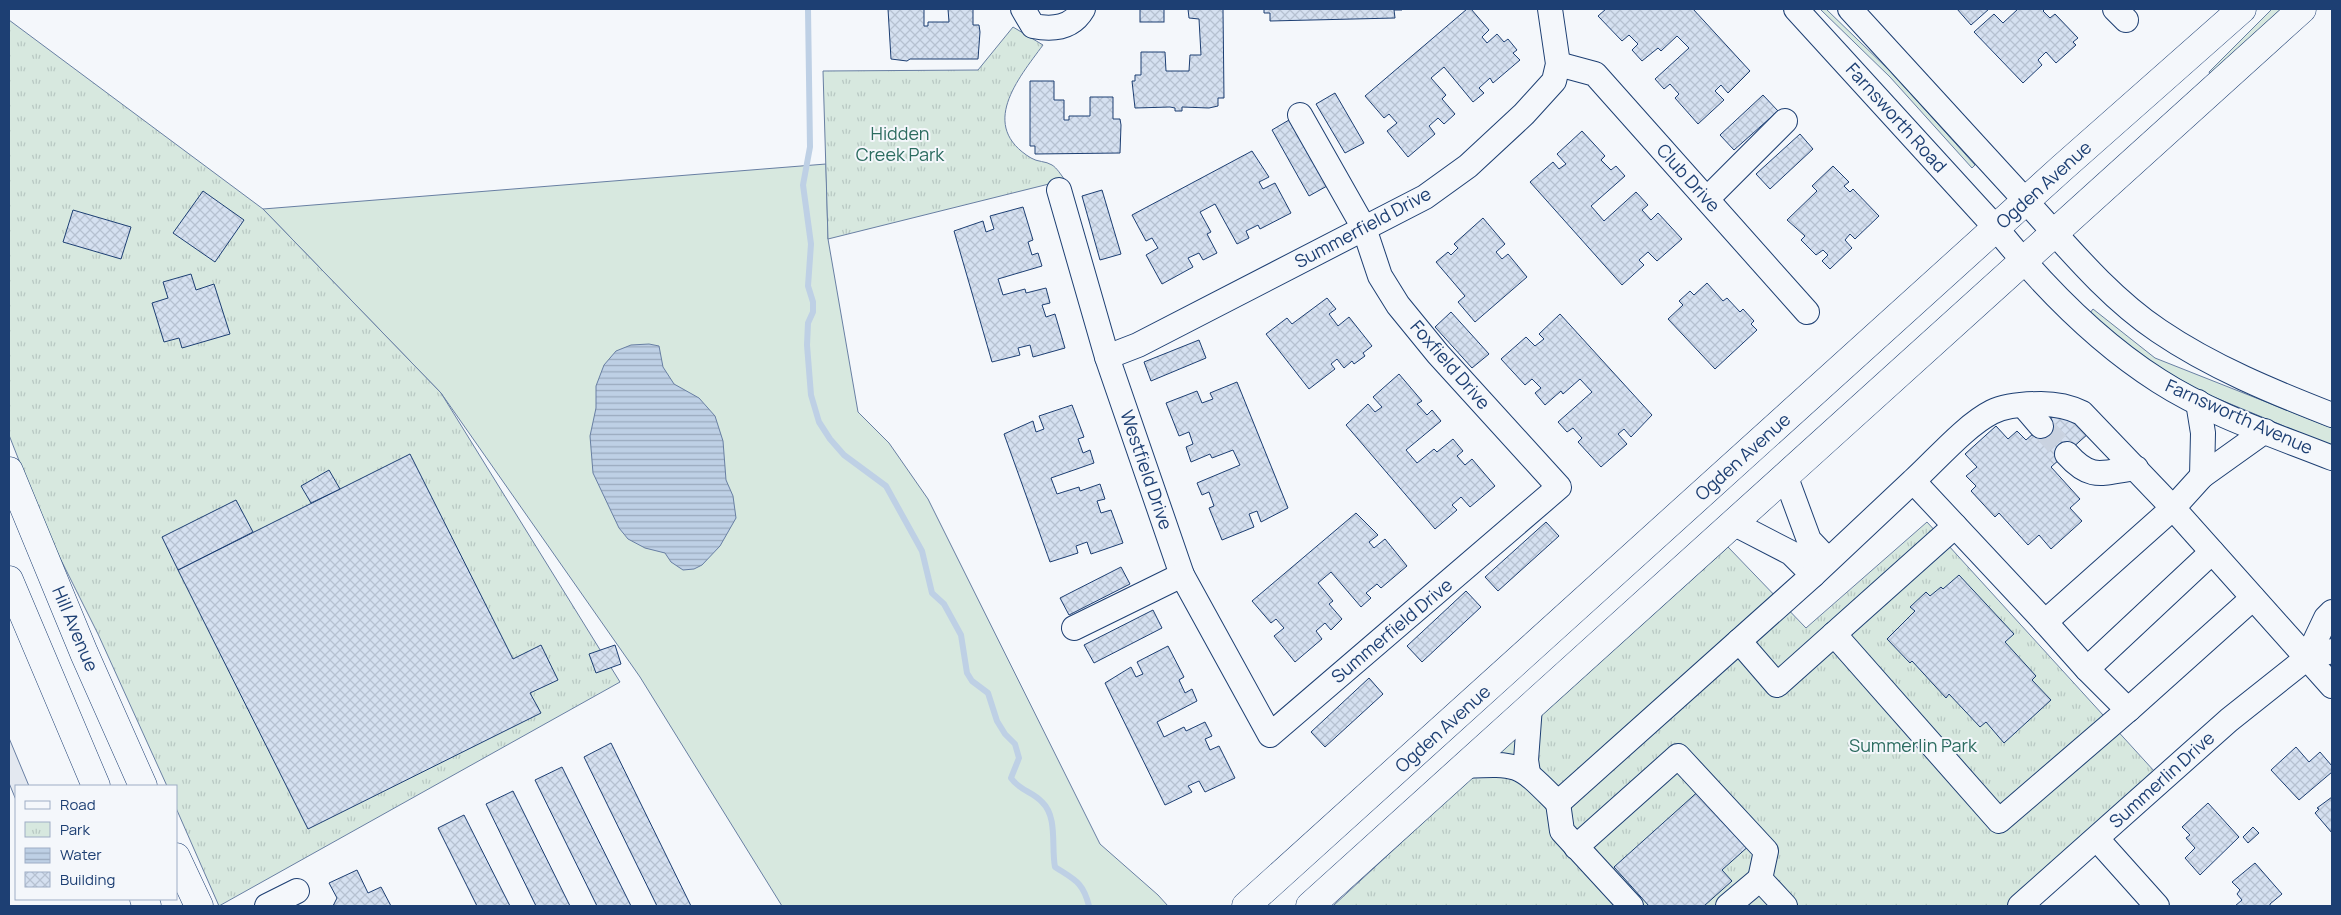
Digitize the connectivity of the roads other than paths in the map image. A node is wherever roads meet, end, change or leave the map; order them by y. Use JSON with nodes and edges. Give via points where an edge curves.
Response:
{"nodes":[{"id":1,"x":1023,"y":9,"type":"edge"},
{"id":2,"x":1083,"y":9,"type":"edge"},
{"id":3,"x":1550,"y":9,"type":"edge"},
{"id":4,"x":1796,"y":9,"type":"edge"},
{"id":5,"x":1850,"y":9,"type":"edge"},
{"id":6,"x":2242,"y":9,"type":"edge"},
{"id":7,"x":2302,"y":9,"type":"edge"},
{"id":8,"x":1558,"y":64,"type":"junction"},
{"id":9,"x":1300,"y":115,"type":"dead end"},
{"id":10,"x":1785,"y":121,"type":"dead end"},
{"id":11,"x":1059,"y":190,"type":"dead end"},
{"id":12,"x":1707,"y":199,"type":"junction"},
{"id":13,"x":2026,"y":201,"type":"junction"},
{"id":14,"x":1364,"y":228,"type":"junction"},
{"id":15,"x":1996,"y":228,"type":"junction"},
{"id":16,"x":2054,"y":234,"type":"junction"},
{"id":17,"x":2023,"y":262,"type":"junction"},
{"id":18,"x":1807,"y":312,"type":"dead end"},
{"id":19,"x":1107,"y":357,"type":"junction"},
{"id":20,"x":2198,"y":402,"type":"junction"},
{"id":21,"x":2023,"y":405,"type":"junction"},
{"id":22,"x":2332,"y":415,"type":"edge"},
{"id":23,"x":2041,"y":426,"type":"tunnel mouth"},
{"id":24,"x":2265,"y":431,"type":"junction"},
{"id":25,"x":2067,"y":454,"type":"tunnel mouth"},
{"id":26,"x":2332,"y":458,"type":"edge"},
{"id":27,"x":2136,"y":468,"type":"junction"},
{"id":28,"x":1785,"y":475,"type":"junction"},
{"id":29,"x":2202,"y":476,"type":"junction"},
{"id":30,"x":10,"y":477,"type":"edge"},
{"id":31,"x":1913,"y":482,"type":"junction"},
{"id":32,"x":1560,"y":488,"type":"joint"},
{"id":33,"x":2173,"y":508,"type":"junction"},
{"id":34,"x":1732,"y":523,"type":"junction"},
{"id":35,"x":1955,"y":526,"type":"junction"},
{"id":36,"x":2212,"y":552,"type":"junction"},
{"id":37,"x":1821,"y":567,"type":"junction"},
{"id":38,"x":1182,"y":574,"type":"junction"},
{"id":39,"x":9,"y":580,"type":"edge"},
{"id":40,"x":2253,"y":598,"type":"junction"},
{"id":41,"x":2332,"y":612,"type":"edge"},
{"id":42,"x":2045,"y":622,"type":"junction"},
{"id":43,"x":1074,"y":628,"type":"dead end"},
{"id":44,"x":1834,"y":634,"type":"junction"},
{"id":45,"x":1740,"y":641,"type":"junction"},
{"id":46,"x":2332,"y":651,"type":"edge"},
{"id":47,"x":2307,"y":658,"type":"junction"},
{"id":48,"x":2087,"y":669,"type":"junction"},
{"id":49,"x":2332,"y":686,"type":"edge"},
{"id":50,"x":1530,"y":706,"type":"junction"},
{"id":51,"x":2128,"y":710,"type":"junction"},
{"id":52,"x":1270,"y":735,"type":"joint"},
{"id":53,"x":1465,"y":766,"type":"junction"},
{"id":54,"x":1528,"y":773,"type":"junction"},
{"id":55,"x":96,"y":785,"type":"edge"},
{"id":56,"x":143,"y":785,"type":"edge"},
{"id":57,"x":1558,"y":803,"type":"junction"},
{"id":58,"x":2097,"y":839,"type":"junction"},
{"id":59,"x":1576,"y":847,"type":"junction"},
{"id":60,"x":178,"y":861,"type":"edge"},
{"id":61,"x":1760,"y":879,"type":"junction"},
{"id":62,"x":297,"y":891,"type":"dead end"},
{"id":63,"x":200,"y":906,"type":"edge"},
{"id":64,"x":267,"y":906,"type":"edge"},
{"id":65,"x":1246,"y":906,"type":"edge"},
{"id":66,"x":1310,"y":906,"type":"edge"},
{"id":67,"x":1631,"y":906,"type":"edge"},
{"id":68,"x":1728,"y":906,"type":"edge"},
{"id":69,"x":1785,"y":906,"type":"edge"},
{"id":70,"x":2020,"y":906,"type":"edge"},
{"id":71,"x":2157,"y":906,"type":"edge"}],
"edges":[{"from":1,"to":2,"type":"street","via":[[1033,26],[1047,29],[1065,26]]},
{"from":3,"to":8,"type":"street"},
{"from":4,"to":15,"type":"street","name":"Farnsworth Road"},
{"from":5,"to":13,"type":"street"},
{"from":6,"to":13,"type":"main road","name":"Ogden Avenue"},
{"from":7,"to":16,"type":"main road"},
{"from":8,"to":12,"type":"street","name":"Club Drive","via":[[1595,74]]},
{"from":8,"to":14,"type":"street","name":"Summerfield Drive","via":[[1554,81],[1468,166],[1425,197]]},
{"from":9,"to":14,"type":"street","name":"Foxfield Drive"},
{"from":10,"to":12,"type":"street"},
{"from":11,"to":19,"type":"street","name":"Westfield Drive"},
{"from":12,"to":18,"type":"street","name":"Club Drive"},
{"from":13,"to":15,"type":"main road","name":"Ogden Avenue"},
{"from":13,"to":16,"type":"street","name":"Farnsworth Avenue"},
{"from":14,"to":19,"type":"street","name":"Summerfield Drive","via":[[1138,345]]},
{"from":14,"to":32,"type":"street","name":"Foxfield Drive","via":[[1380,276],[1398,305],[1438,354]]},
{"from":15,"to":17,"type":"street","name":"Farnsworth Avenue"},
{"from":15,"to":65,"type":"main road","name":"Ogden Avenue"},
{"from":16,"to":17,"type":"main road"},
{"from":16,"to":22,"type":"street","name":"Farnsworth Avenue","via":[[2125,306],[2158,331],[2267,389]]},
{"from":17,"to":20,"type":"street","name":"Farnsworth Avenue","via":[[2088,327],[2159,381]]},
{"from":17,"to":28,"type":"main road"},
{"from":19,"to":38,"type":"street","name":"Westfield Drive"},
{"from":20,"to":24,"type":"street","name":"Farnsworth Avenue"},
{"from":20,"to":29,"type":"street","via":[[2203,433]]},
{"from":21,"to":23,"type":"street"},
{"from":21,"to":27,"type":"street","via":[[2056,404],[2076,410]]},
{"from":21,"to":31,"type":"street","via":[[1991,412]]},
{"from":24,"to":26,"type":"street","name":"Farnsworth Avenue"},
{"from":24,"to":29,"type":"street"},
{"from":25,"to":27,"type":"street","via":[[2078,466],[2091,473]]},
{"from":27,"to":33,"type":"street"},
{"from":28,"to":34,"type":"main road"},
{"from":28,"to":37,"type":"street"},
{"from":29,"to":33,"type":"street"},
{"from":30,"to":56,"type":"main road","name":"Hill Avenue"},
{"from":31,"to":35,"type":"street"},
{"from":31,"to":37,"type":"street"},
{"from":32,"to":52,"type":"street","name":"Summerfield Drive"},
{"from":33,"to":36,"type":"street"},
{"from":33,"to":42,"type":"street"},
{"from":34,"to":37,"type":"street"},
{"from":34,"to":50,"type":"main road"},
{"from":35,"to":42,"type":"street"},
{"from":35,"to":44,"type":"street"},
{"from":36,"to":40,"type":"street"},
{"from":36,"to":48,"type":"street"},
{"from":37,"to":45,"type":"street"},
{"from":38,"to":43,"type":"street"},
{"from":38,"to":52,"type":"street","name":"Westfield Drive"},
{"from":39,"to":55,"type":"main road"},
{"from":40,"to":47,"type":"street"},
{"from":40,"to":51,"type":"street"},
{"from":41,"to":47,"type":"street","name":"Summerlin Drive"},
{"from":42,"to":48,"type":"street"},
{"from":44,"to":45,"type":"street","via":[[1777,685]]},
{"from":44,"to":51,"type":"street","via":[[1999,821]]},
{"from":45,"to":57,"type":"street"},
{"from":46,"to":47,"type":"street","name":"Summerlin Drive"},
{"from":47,"to":49,"type":"street"},
{"from":47,"to":58,"type":"street","name":"Summerlin Drive","via":[[2229,720]]},
{"from":48,"to":51,"type":"street"},
{"from":50,"to":53,"type":"main road"},
{"from":50,"to":54,"type":"street"},
{"from":53,"to":54,"type":"street","via":[[1501,764],[1515,766]]},
{"from":53,"to":66,"type":"main road"},
{"from":54,"to":57,"type":"street"},
{"from":57,"to":59,"type":"street","via":[[1562,831]]},
{"from":58,"to":70,"type":"street","name":"Summerlin Drive"},
{"from":58,"to":71,"type":"street"},
{"from":59,"to":61,"type":"street","via":[[1678,756],[1766,851]]},
{"from":59,"to":67,"type":"street"},
{"from":60,"to":63,"type":"main road"},
{"from":61,"to":68,"type":"street"},
{"from":61,"to":69,"type":"street"},
{"from":62,"to":64,"type":"street"}]}
